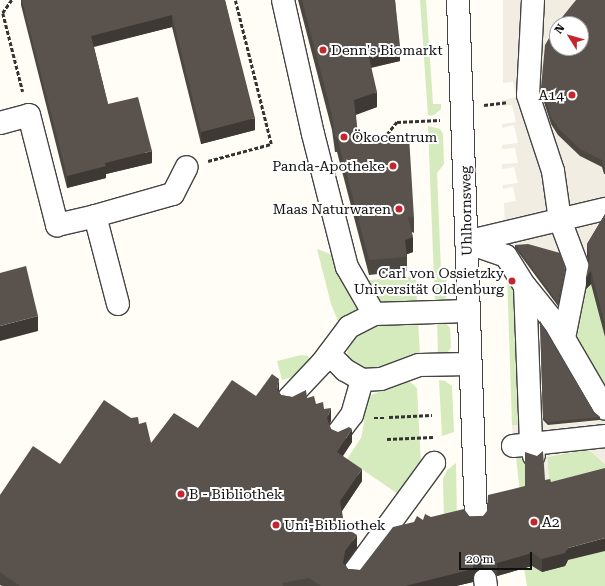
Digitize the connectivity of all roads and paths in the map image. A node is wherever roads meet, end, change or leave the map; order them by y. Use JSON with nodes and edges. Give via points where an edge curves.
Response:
{"nodes":[{"id":1,"x":12,"y":0,"type":"edge"},
{"id":2,"x":235,"y":0,"type":"edge"},
{"id":3,"x":283,"y":0,"type":"edge"},
{"id":4,"x":458,"y":0,"type":"edge"},
{"id":5,"x":533,"y":0,"type":"edge"},
{"id":6,"x":528,"y":95,"type":"junction"},
{"id":7,"x":463,"y":108,"type":"junction"},
{"id":8,"x":29,"y":115,"type":"junction"},
{"id":9,"x":418,"y":121,"type":"dead end"},
{"id":10,"x":0,"y":123,"type":"edge"},
{"id":11,"x":315,"y":141,"type":"junction"},
{"id":12,"x":380,"y":142,"type":"edge"},
{"id":13,"x":367,"y":143,"type":"edge"},
{"id":14,"x":187,"y":167,"type":"joint"},
{"id":15,"x":605,"y":209,"type":"edge"},
{"id":16,"x":95,"y":216,"type":"junction"},
{"id":17,"x":560,"y":220,"type":"junction"},
{"id":18,"x":466,"y":242,"type":"junction"},
{"id":19,"x":525,"y":286,"type":"junction"},
{"id":20,"x":118,"y":304,"type":"dead end"},
{"id":21,"x":468,"y":311,"type":"junction"},
{"id":22,"x":374,"y":314,"type":"junction"},
{"id":23,"x":564,"y":338,"type":"junction"},
{"id":24,"x":329,"y":354,"type":"junction"},
{"id":25,"x":470,"y":364,"type":"junction"},
{"id":26,"x":362,"y":380,"type":"junction"},
{"id":27,"x":289,"y":398,"type":"edge"},
{"id":28,"x":605,"y":409,"type":"edge"},
{"id":29,"x":432,"y":415,"type":"dead end"},
{"id":30,"x":389,"y":417,"type":"dead end"},
{"id":31,"x":339,"y":432,"type":"edge"},
{"id":32,"x":605,"y":436,"type":"edge"},
{"id":33,"x":433,"y":437,"type":"dead end"},
{"id":34,"x":387,"y":439,"type":"dead end"},
{"id":35,"x":434,"y":463,"type":"dead end"},
{"id":36,"x":476,"y":518,"type":"edge"},
{"id":37,"x":350,"y":579,"type":"edge"}],
"edges":[{"from":1,"to":8,"type":"path","via":[[3,13]]},
{"from":2,"to":14,"type":"path","via":[[271,144]]},
{"from":3,"to":11,"type":"street"},
{"from":4,"to":7,"type":"street","name":"Uhlhornsweg"},
{"from":5,"to":6,"type":"street"},
{"from":6,"to":7,"type":"path","via":[[516,101]]},
{"from":6,"to":17,"type":"street","via":[[553,171]]},
{"from":7,"to":18,"type":"street","name":"Uhlhornsweg"},
{"from":8,"to":10,"type":"street"},
{"from":8,"to":16,"type":"street","via":[[57,225]]},
{"from":9,"to":12,"type":"path","via":[[397,122]]},
{"from":11,"to":13,"type":"path","via":[[356,134]]},
{"from":11,"to":22,"type":"street","via":[[347,267]]},
{"from":14,"to":16,"type":"street","via":[[173,194]]},
{"from":15,"to":17,"type":"street"},
{"from":16,"to":20,"type":"street"},
{"from":17,"to":18,"type":"street"},
{"from":17,"to":23,"type":"street","via":[[578,268]]},
{"from":18,"to":19,"type":"street","via":[[506,256]]},
{"from":18,"to":21,"type":"street","name":"Uhlhornsweg"},
{"from":19,"to":23,"type":"street"},
{"from":19,"to":32,"type":"street","via":[[526,449]]},
{"from":21,"to":22,"type":"street"},
{"from":21,"to":25,"type":"street","name":"Uhlhornsweg"},
{"from":22,"to":24,"type":"street","via":[[348,327]]},
{"from":23,"to":28,"type":"street"},
{"from":24,"to":26,"type":"street","via":[[345,370]]},
{"from":24,"to":27,"type":"street"},
{"from":25,"to":26,"type":"street","via":[[419,365],[381,379]]},
{"from":25,"to":36,"type":"street","name":"Uhlhornsweg"},
{"from":26,"to":31,"type":"street","via":[[352,415]]},
{"from":29,"to":30,"type":"path"},
{"from":33,"to":34,"type":"path"},
{"from":35,"to":37,"type":"street"}]}
